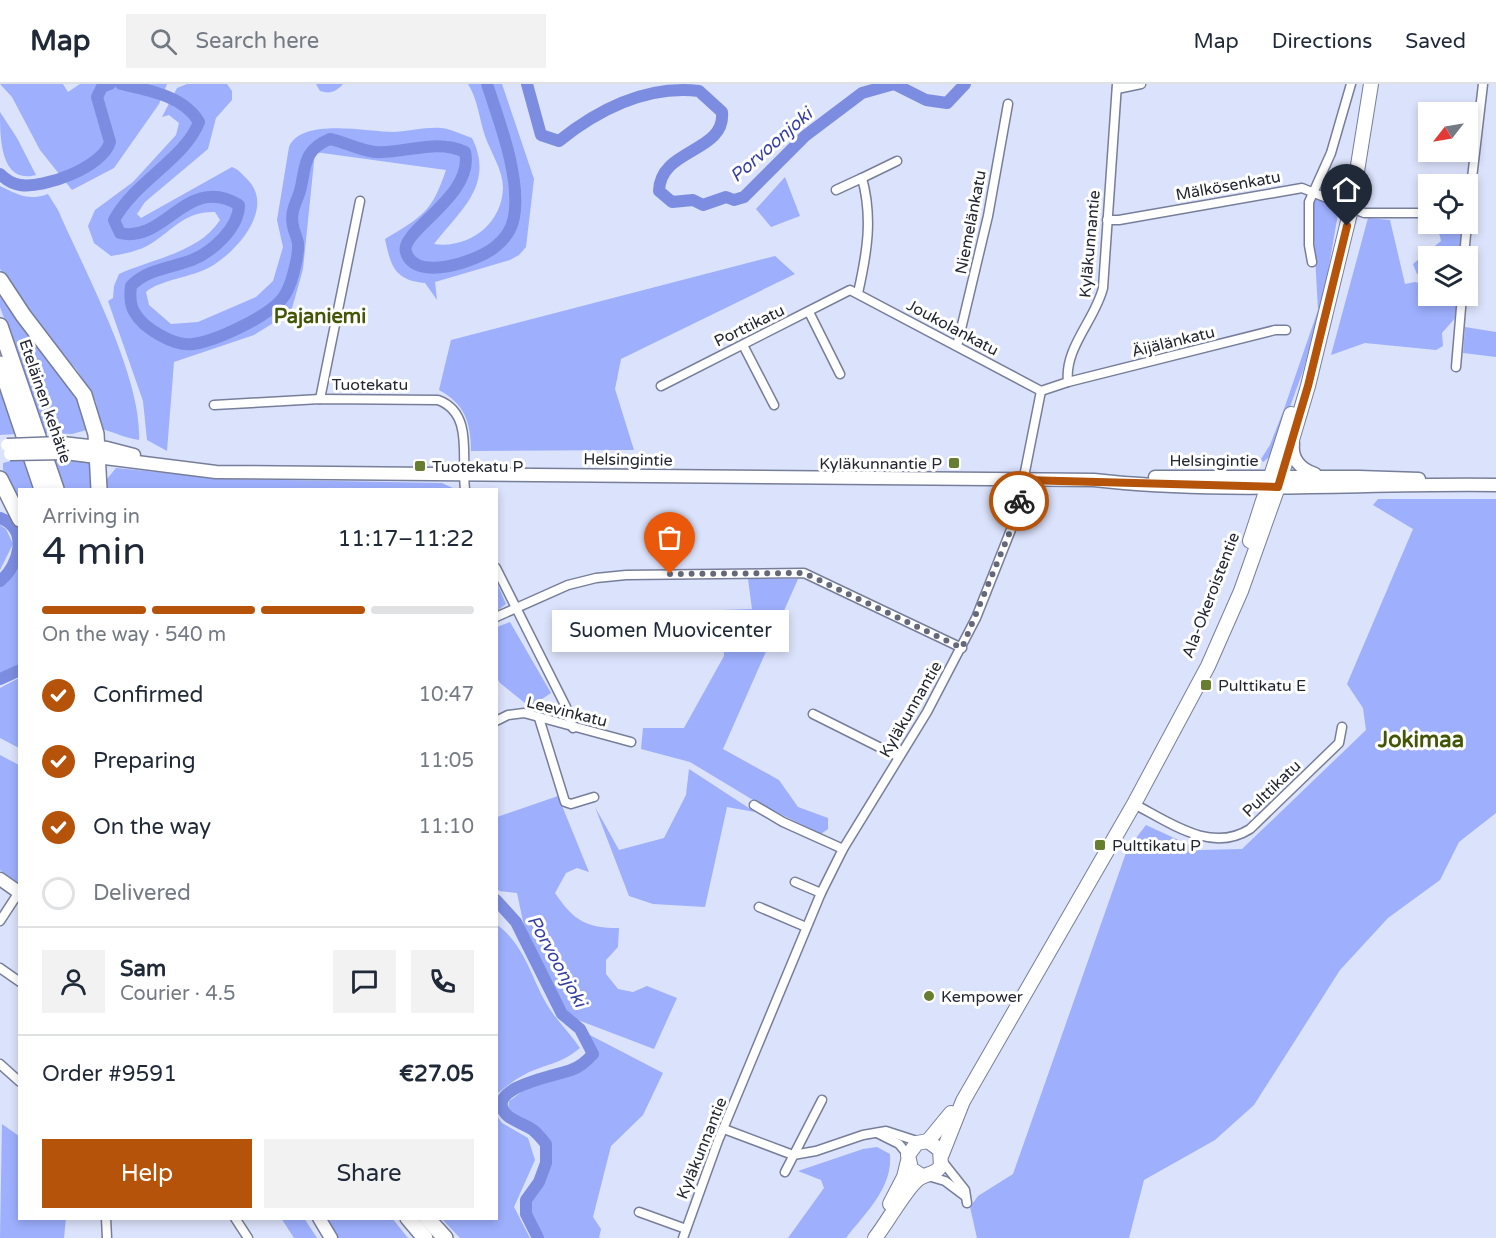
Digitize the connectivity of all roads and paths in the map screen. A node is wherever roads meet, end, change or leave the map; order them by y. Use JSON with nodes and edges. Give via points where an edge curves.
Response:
{"nodes":[{"id":1,"x":1140,"y":84,"type":"edge"},
{"id":2,"x":1351,"y":84,"type":"edge"},
{"id":3,"x":1371,"y":84,"type":"edge"},
{"id":4,"x":1378,"y":84,"type":"edge"},
{"id":5,"x":1483,"y":84,"type":"edge"},
{"id":6,"x":1117,"y":87,"type":"edge"},
{"id":7,"x":1008,"y":104,"type":"dead end"},
{"id":8,"x":897,"y":161,"type":"dead end"},
{"id":9,"x":1472,"y":174,"type":"edge"},
{"id":10,"x":862,"y":178,"type":"junction"},
{"id":11,"x":836,"y":189,"type":"dead end"},
{"id":12,"x":1312,"y":191,"type":"junction"},
{"id":13,"x":360,"y":201,"type":"dead end"},
{"id":14,"x":1352,"y":206,"type":"junction"},
{"id":15,"x":1418,"y":213,"type":"edge"},
{"id":16,"x":1107,"y":220,"type":"junction"},
{"id":17,"x":1312,"y":262,"type":"dead end"},
{"id":18,"x":0,"y":280,"type":"edge"},
{"id":19,"x":854,"y":291,"type":"junction"},
{"id":20,"x":1461,"y":306,"type":"edge"},
{"id":21,"x":809,"y":312,"type":"junction"},
{"id":22,"x":0,"y":326,"type":"edge"},
{"id":23,"x":1286,"y":330,"type":"dead end"},
{"id":24,"x":743,"y":345,"type":"junction"},
{"id":25,"x":957,"y":346,"type":"junction"},
{"id":26,"x":0,"y":364,"type":"edge"},
{"id":27,"x":1456,"y":367,"type":"dead end"},
{"id":28,"x":1310,"y":371,"type":"junction"},
{"id":29,"x":840,"y":374,"type":"dead end"},
{"id":30,"x":1068,"y":382,"type":"junction"},
{"id":31,"x":661,"y":386,"type":"dead end"},
{"id":32,"x":1041,"y":392,"type":"junction"},
{"id":33,"x":320,"y":399,"type":"junction"},
{"id":34,"x":214,"y":405,"type":"dead end"},
{"id":35,"x":774,"y":405,"type":"dead end"},
{"id":36,"x":1294,"y":437,"type":"junction"},
{"id":37,"x":4,"y":451,"type":"edge"},
{"id":38,"x":97,"y":451,"type":"junction"},
{"id":39,"x":464,"y":475,"type":"junction"},
{"id":40,"x":1331,"y":477,"type":"junction"},
{"id":41,"x":0,"y":479,"type":"edge"},
{"id":42,"x":1024,"y":480,"type":"junction"},
{"id":43,"x":1275,"y":482,"type":"junction"},
{"id":44,"x":1478,"y":484,"type":"junction"},
{"id":45,"x":1496,"y":484,"type":"edge"},
{"id":46,"x":42,"y":488,"type":"edge"},
{"id":47,"x":56,"y":488,"type":"edge"},
{"id":48,"x":99,"y":488,"type":"edge"},
{"id":49,"x":465,"y":488,"type":"edge"},
{"id":50,"x":18,"y":515,"type":"edge"},
{"id":51,"x":498,"y":572,"type":"edge"},
{"id":52,"x":517,"y":610,"type":"junction"},
{"id":53,"x":498,"y":616,"type":"edge"},
{"id":54,"x":962,"y":648,"type":"junction"},
{"id":55,"x":813,"y":714,"type":"dead end"},
{"id":56,"x":539,"y":718,"type":"junction"},
{"id":57,"x":498,"y":720,"type":"edge"},
{"id":58,"x":1342,"y":727,"type":"dead end"},
{"id":59,"x":573,"y":728,"type":"junction"},
{"id":60,"x":631,"y":742,"type":"dead end"},
{"id":61,"x":899,"y":757,"type":"junction"},
{"id":62,"x":594,"y":796,"type":"dead end"},
{"id":63,"x":1134,"y":804,"type":"junction"},
{"id":64,"x":754,"y":805,"type":"dead end"},
{"id":65,"x":843,"y":849,"type":"junction"},
{"id":66,"x":0,"y":879,"type":"edge"},
{"id":67,"x":795,"y":882,"type":"dead end"},
{"id":68,"x":18,"y":891,"type":"edge"},
{"id":69,"x":18,"y":894,"type":"edge"},
{"id":70,"x":821,"y":894,"type":"junction"},
{"id":71,"x":759,"y":907,"type":"dead end"},
{"id":72,"x":0,"y":921,"type":"edge"},
{"id":73,"x":806,"y":927,"type":"junction"},
{"id":74,"x":0,"y":968,"type":"edge"},
{"id":75,"x":18,"y":981,"type":"edge"},
{"id":76,"x":0,"y":1064,"type":"edge"},
{"id":77,"x":18,"y":1080,"type":"edge"},
{"id":78,"x":822,"y":1100,"type":"dead end"},
{"id":79,"x":963,"y":1101,"type":"junction"},
{"id":80,"x":724,"y":1129,"type":"junction"},
{"id":81,"x":876,"y":1133,"type":"junction"},
{"id":82,"x":924,"y":1141,"type":"junction"},
{"id":83,"x":793,"y":1155,"type":"junction"},
{"id":84,"x":942,"y":1157,"type":"junction"},
{"id":85,"x":908,"y":1158,"type":"junction"},
{"id":86,"x":785,"y":1172,"type":"dead end"},
{"id":87,"x":925,"y":1176,"type":"junction"},
{"id":88,"x":639,"y":1212,"type":"dead end"},
{"id":89,"x":106,"y":1220,"type":"edge"},
{"id":90,"x":236,"y":1220,"type":"edge"},
{"id":91,"x":320,"y":1220,"type":"edge"},
{"id":92,"x":400,"y":1220,"type":"edge"},
{"id":93,"x":410,"y":1220,"type":"edge"},
{"id":94,"x":429,"y":1220,"type":"edge"},
{"id":95,"x":685,"y":1234,"type":"edge"},
{"id":96,"x":107,"y":1238,"type":"edge"},
{"id":97,"x":248,"y":1238,"type":"edge"},
{"id":98,"x":331,"y":1238,"type":"edge"},
{"id":99,"x":413,"y":1238,"type":"edge"},
{"id":100,"x":425,"y":1238,"type":"edge"},
{"id":101,"x":445,"y":1238,"type":"edge"},
{"id":102,"x":863,"y":1238,"type":"edge"},
{"id":103,"x":875,"y":1238,"type":"edge"}],
"edges":[{"from":1,"to":6,"type":"street"},
{"from":2,"to":12,"type":"street","via":[[1331,153]]},
{"from":3,"to":14,"type":"main road"},
{"from":4,"to":14,"type":"main road"},
{"from":5,"to":9,"type":"street"},
{"from":6,"to":16,"type":"street","name":"Kyläkunnantie"},
{"from":7,"to":25,"type":"street","name":"Niemelänkatu","via":[[988,216]]},
{"from":8,"to":10,"type":"street"},
{"from":10,"to":11,"type":"street"},
{"from":10,"to":19,"type":"street","via":[[870,221],[867,254]]},
{"from":12,"to":14,"type":"street","name":"Mälkösenkatu"},
{"from":12,"to":16,"type":"street","name":"Mälkösenkatu","via":[[1292,189]]},
{"from":12,"to":17,"type":"street","via":[[1308,220]]},
{"from":13,"to":33,"type":"street"},
{"from":14,"to":15,"type":"street","name":"Mälkösenkatu","via":[[1364,213]]},
{"from":14,"to":28,"type":"main road"},
{"from":16,"to":30,"type":"street","name":"Kyläkunnantie","via":[[1103,288],[1096,312],[1073,350]]},
{"from":18,"to":38,"type":"highway","via":[[81,389],[93,420]]},
{"from":19,"to":21,"type":"street","name":"Porttikatu"},
{"from":19,"to":25,"type":"street","name":"Joukolankatu"},
{"from":20,"to":27,"type":"street"},
{"from":21,"to":24,"type":"street","name":"Porttikatu"},
{"from":21,"to":29,"type":"street"},
{"from":22,"to":47,"type":"highway","name":"Eteläinen kehätie"},
{"from":23,"to":30,"type":"street","name":"Äijälänkatu"},
{"from":24,"to":31,"type":"street","name":"Porttikatu"},
{"from":24,"to":35,"type":"street"},
{"from":25,"to":32,"type":"street","name":"Joukolankatu"},
{"from":26,"to":46,"type":"highway","name":"Eteläinen kehätie"},
{"from":28,"to":36,"type":"main road"},
{"from":28,"to":43,"type":"main road","via":[[1299,393]]},
{"from":30,"to":32,"type":"street"},
{"from":32,"to":42,"type":"street","name":"Kyläkunnantie"},
{"from":33,"to":34,"type":"street","name":"Tuotekatu"},
{"from":33,"to":39,"type":"street","name":"Tuotekatu","via":[[438,399],[448,404],[463,430]]},
{"from":36,"to":40,"type":"main road","via":[[1293,455],[1301,467]]},
{"from":36,"to":43,"type":"main road"},
{"from":37,"to":38,"type":"main road","name":"Helsingintie","bridge":true},
{"from":38,"to":39,"type":"main road","name":"Helsingintie","via":[[216,472]]},
{"from":38,"to":48,"type":"highway"},
{"from":39,"to":42,"type":"main road","name":"Helsingintie"},
{"from":39,"to":49,"type":"street","name":"Tuotekatu"},
{"from":40,"to":43,"type":"main road","name":"Helsingintie"},
{"from":40,"to":44,"type":"main road","name":"Helsingintie"},
{"from":41,"to":50,"type":"highway"},
{"from":42,"to":43,"type":"main road","name":"Helsingintie"},
{"from":42,"to":54,"type":"street","name":"Kyläkunnantie","via":[[1016,517]]},
{"from":43,"to":44,"type":"main road","name":"Helsingintie"},
{"from":43,"to":63,"type":"main road","name":"Ala-Okeroistentie","via":[[1176,724]]},
{"from":44,"to":45,"type":"main road","name":"Helsingintie"},
{"from":51,"to":52,"type":"street"},
{"from":52,"to":53,"type":"street"},
{"from":52,"to":54,"type":"street","via":[[568,585],[626,574],[804,573]]},
{"from":52,"to":59,"type":"street"},
{"from":54,"to":61,"type":"street","name":"Kyläkunnantie"},
{"from":55,"to":61,"type":"street"},
{"from":56,"to":57,"type":"street","name":"Leevinkatu","via":[[516,714]]},
{"from":56,"to":59,"type":"street","name":"Leevinkatu"},
{"from":56,"to":62,"type":"street","via":[[566,802],[571,804]]},
{"from":58,"to":63,"type":"street","name":"Pulttikatu","via":[[1339,743],[1250,829],[1236,837],[1203,837]]},
{"from":59,"to":60,"type":"street","name":"Leevinkatu"},
{"from":61,"to":65,"type":"street","name":"Kyläkunnantie"},
{"from":63,"to":79,"type":"main road","name":"Ala-Okeroistentie"},
{"from":64,"to":65,"type":"street"},
{"from":65,"to":70,"type":"street","name":"Kyläkunnantie"},
{"from":66,"to":68,"type":"main road"},
{"from":67,"to":70,"type":"street"},
{"from":69,"to":72,"type":"street"},
{"from":70,"to":73,"type":"street","name":"Kyläkunnantie"},
{"from":71,"to":73,"type":"street"},
{"from":73,"to":80,"type":"street","name":"Kyläkunnantie"},
{"from":74,"to":75,"type":"street"},
{"from":76,"to":77,"type":"street"},
{"from":78,"to":83,"type":"street"},
{"from":79,"to":82,"type":"main road","name":"Ala-Okeroistentie"},
{"from":79,"to":84,"type":"main road","name":"Ala-Okeroistentie"},
{"from":80,"to":83,"type":"street"},
{"from":80,"to":95,"type":"street","name":"Kyläkunnantie"},
{"from":81,"to":82,"type":"street","via":[[886,1131]]},
{"from":81,"to":83,"type":"street"},
{"from":81,"to":85,"type":"street","via":[[899,1144]]},
{"from":82,"to":84,"type":"main road","via":[[938,1147]]},
{"from":82,"to":85,"type":"main road","via":[[914,1145]]},
{"from":83,"to":86,"type":"street"},
{"from":84,"to":87,"type":"main road","via":[[937,1170]]},
{"from":84,"to":87,"type":"street","via":[[965,1190],[966,1200],[945,1181]]},
{"from":85,"to":87,"type":"main road","via":[[911,1169]]},
{"from":85,"to":102,"type":"main road","via":[[897,1193]]},
{"from":87,"to":103,"type":"main road","via":[[912,1184]]},
{"from":88,"to":95,"type":"street"},
{"from":89,"to":96,"type":"street"},
{"from":90,"to":97,"type":"street"},
{"from":91,"to":98,"type":"main road"},
{"from":92,"to":99,"type":"highway"},
{"from":93,"to":100,"type":"highway"},
{"from":94,"to":101,"type":"highway"}]}
